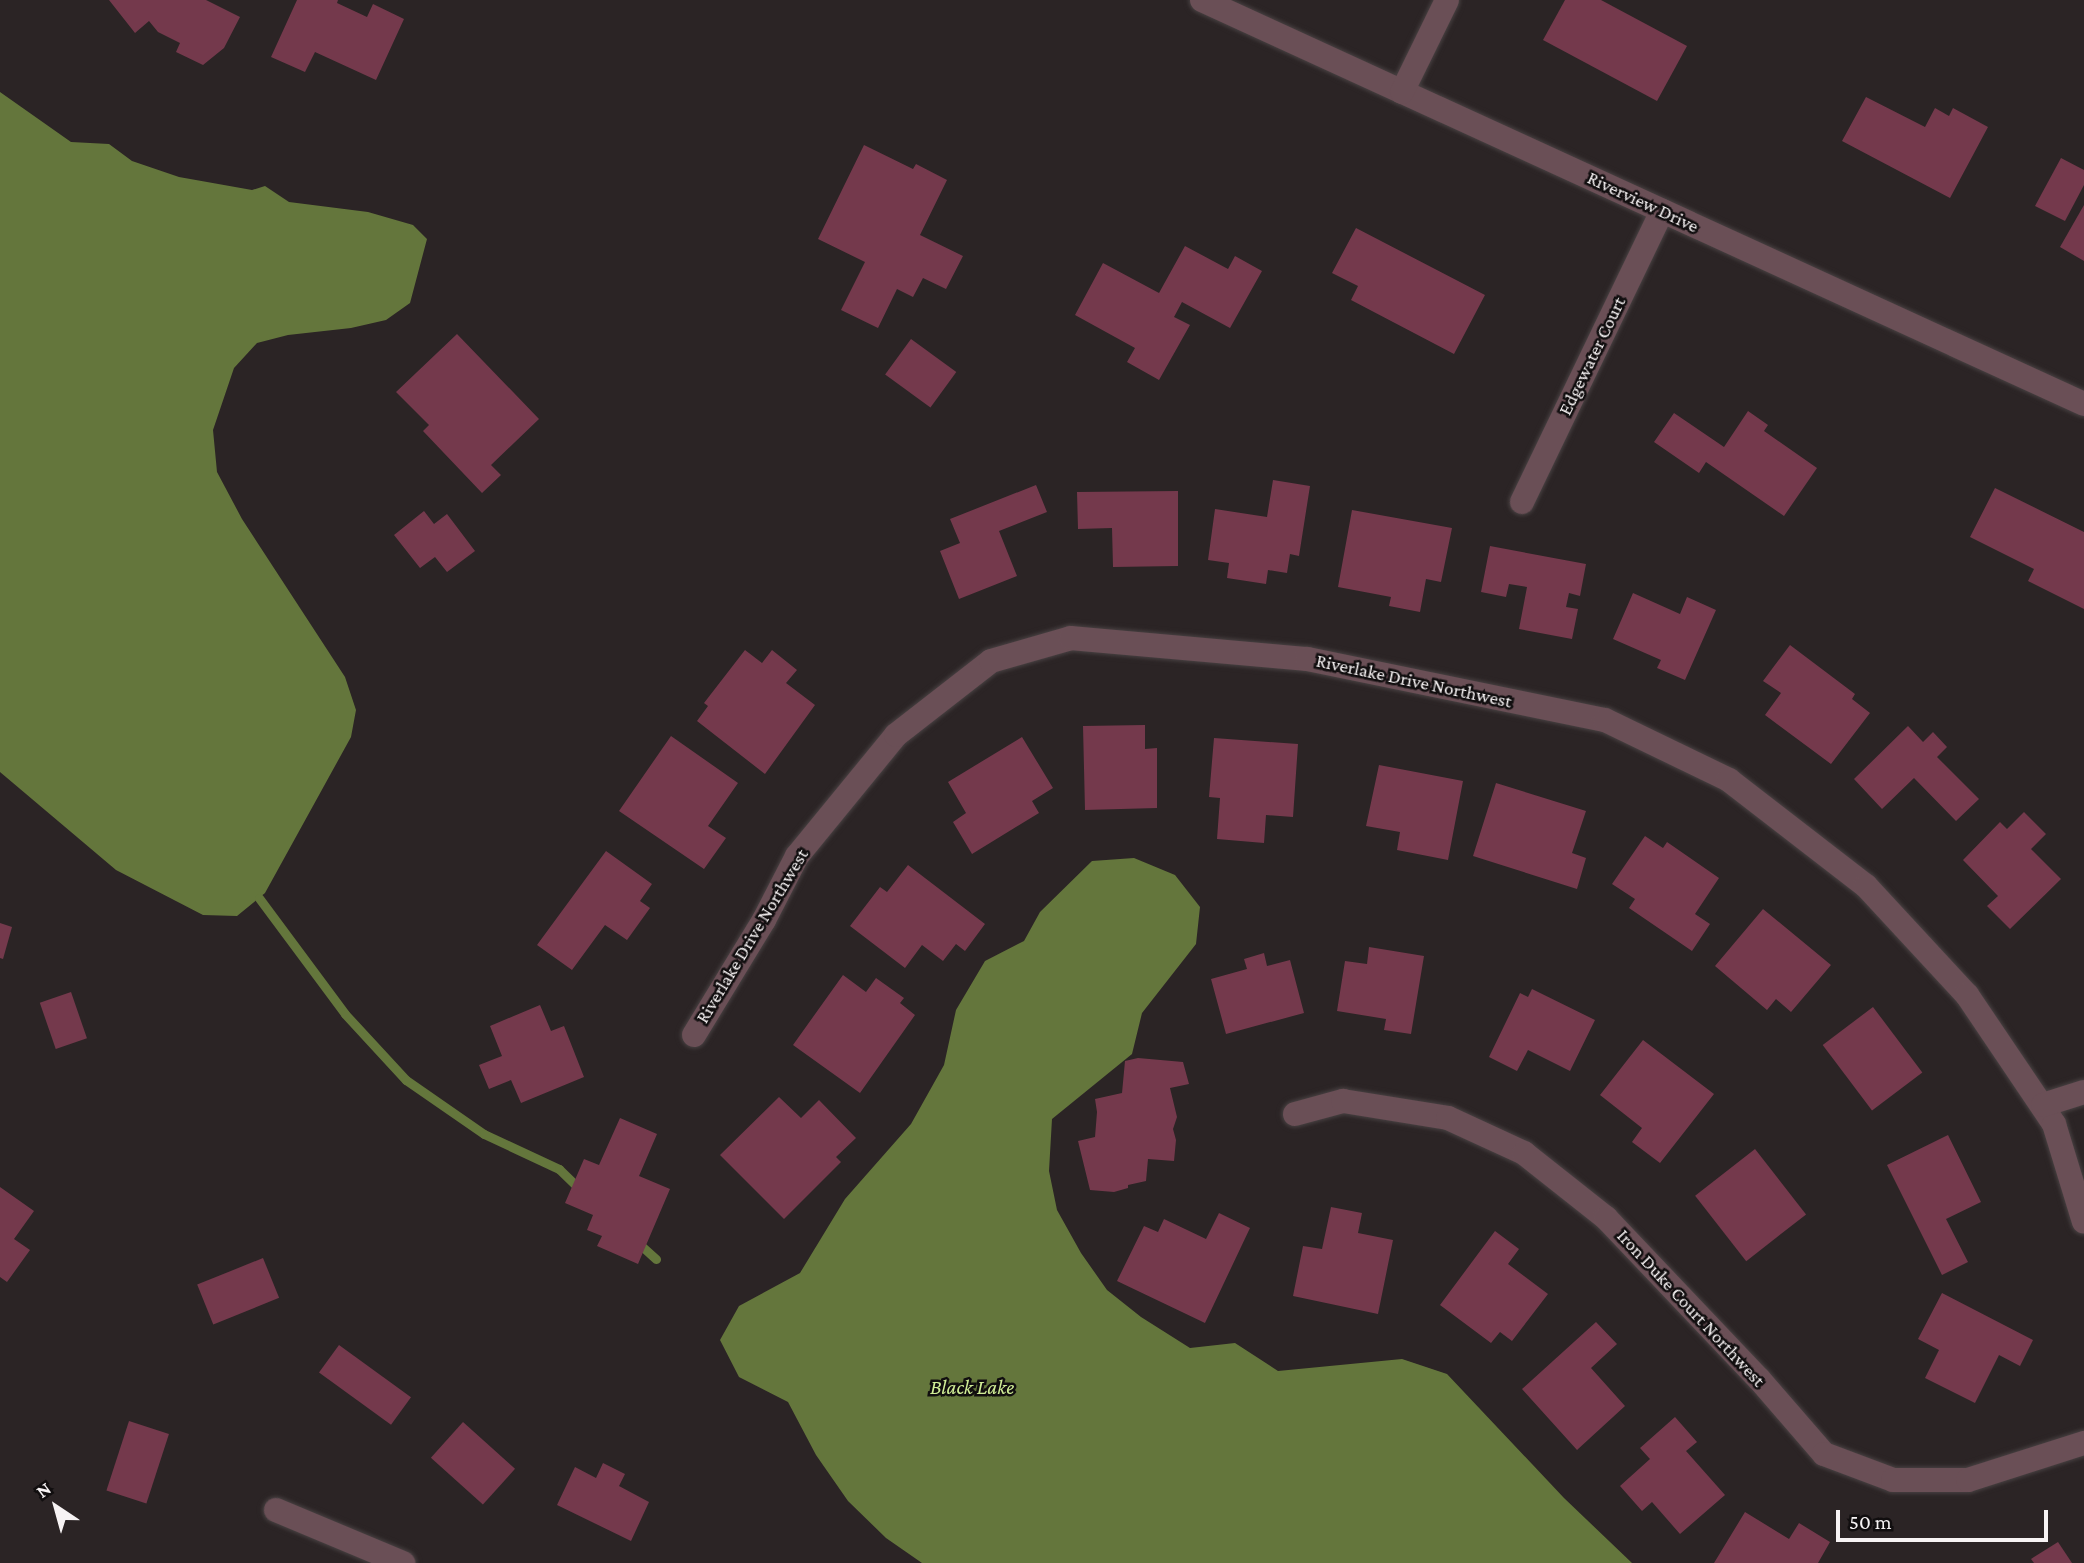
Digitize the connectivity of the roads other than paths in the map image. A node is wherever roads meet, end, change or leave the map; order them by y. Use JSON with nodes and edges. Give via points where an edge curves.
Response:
{"nodes":[{"id":1,"x":1202,"y":0,"type":"edge"},
{"id":2,"x":1447,"y":0,"type":"edge"},
{"id":3,"x":1402,"y":92,"type":"junction"},
{"id":4,"x":1662,"y":211,"type":"junction"},
{"id":5,"x":2084,"y":404,"type":"edge"},
{"id":6,"x":1522,"y":502,"type":"dead end"},
{"id":7,"x":694,"y":1035,"type":"dead end"},
{"id":8,"x":2084,"y":1092,"type":"edge"},
{"id":9,"x":2043,"y":1105,"type":"junction"},
{"id":10,"x":1295,"y":1114,"type":"dead end"},
{"id":11,"x":2078,"y":1180,"type":"edge"},
{"id":12,"x":2084,"y":1222,"type":"edge"},
{"id":13,"x":2084,"y":1443,"type":"edge"},
{"id":14,"x":276,"y":1510,"type":"dead end"},
{"id":15,"x":403,"y":1563,"type":"edge"}],
"edges":[{"from":1,"to":3,"type":"street","name":"Riverview Drive"},
{"from":2,"to":3,"type":"street"},
{"from":3,"to":4,"type":"street","name":"Riverview Drive"},
{"from":4,"to":5,"type":"street","name":"Riverview Drive"},
{"from":4,"to":6,"type":"street","name":"Edgewater Court"},
{"from":7,"to":9,"type":"street","name":"Riverlake Drive Northwest","via":[[797,856],[896,735],[991,661],[1071,638],[1307,659],[1605,720],[1729,780],[1866,886],[1967,995]]},
{"from":8,"to":9,"type":"street"},
{"from":9,"to":11,"type":"street","name":"Riverlake Drive Northwest"},
{"from":10,"to":13,"type":"street","name":"Iron Duke Court Northwest","via":[[1343,1101],[1448,1118],[1524,1153],[1606,1218],[1824,1454],[1893,1480],[1968,1480]]},
{"from":11,"to":12,"type":"street","name":"Riverlake Drive Northwest"},
{"from":14,"to":15,"type":"street"}]}
